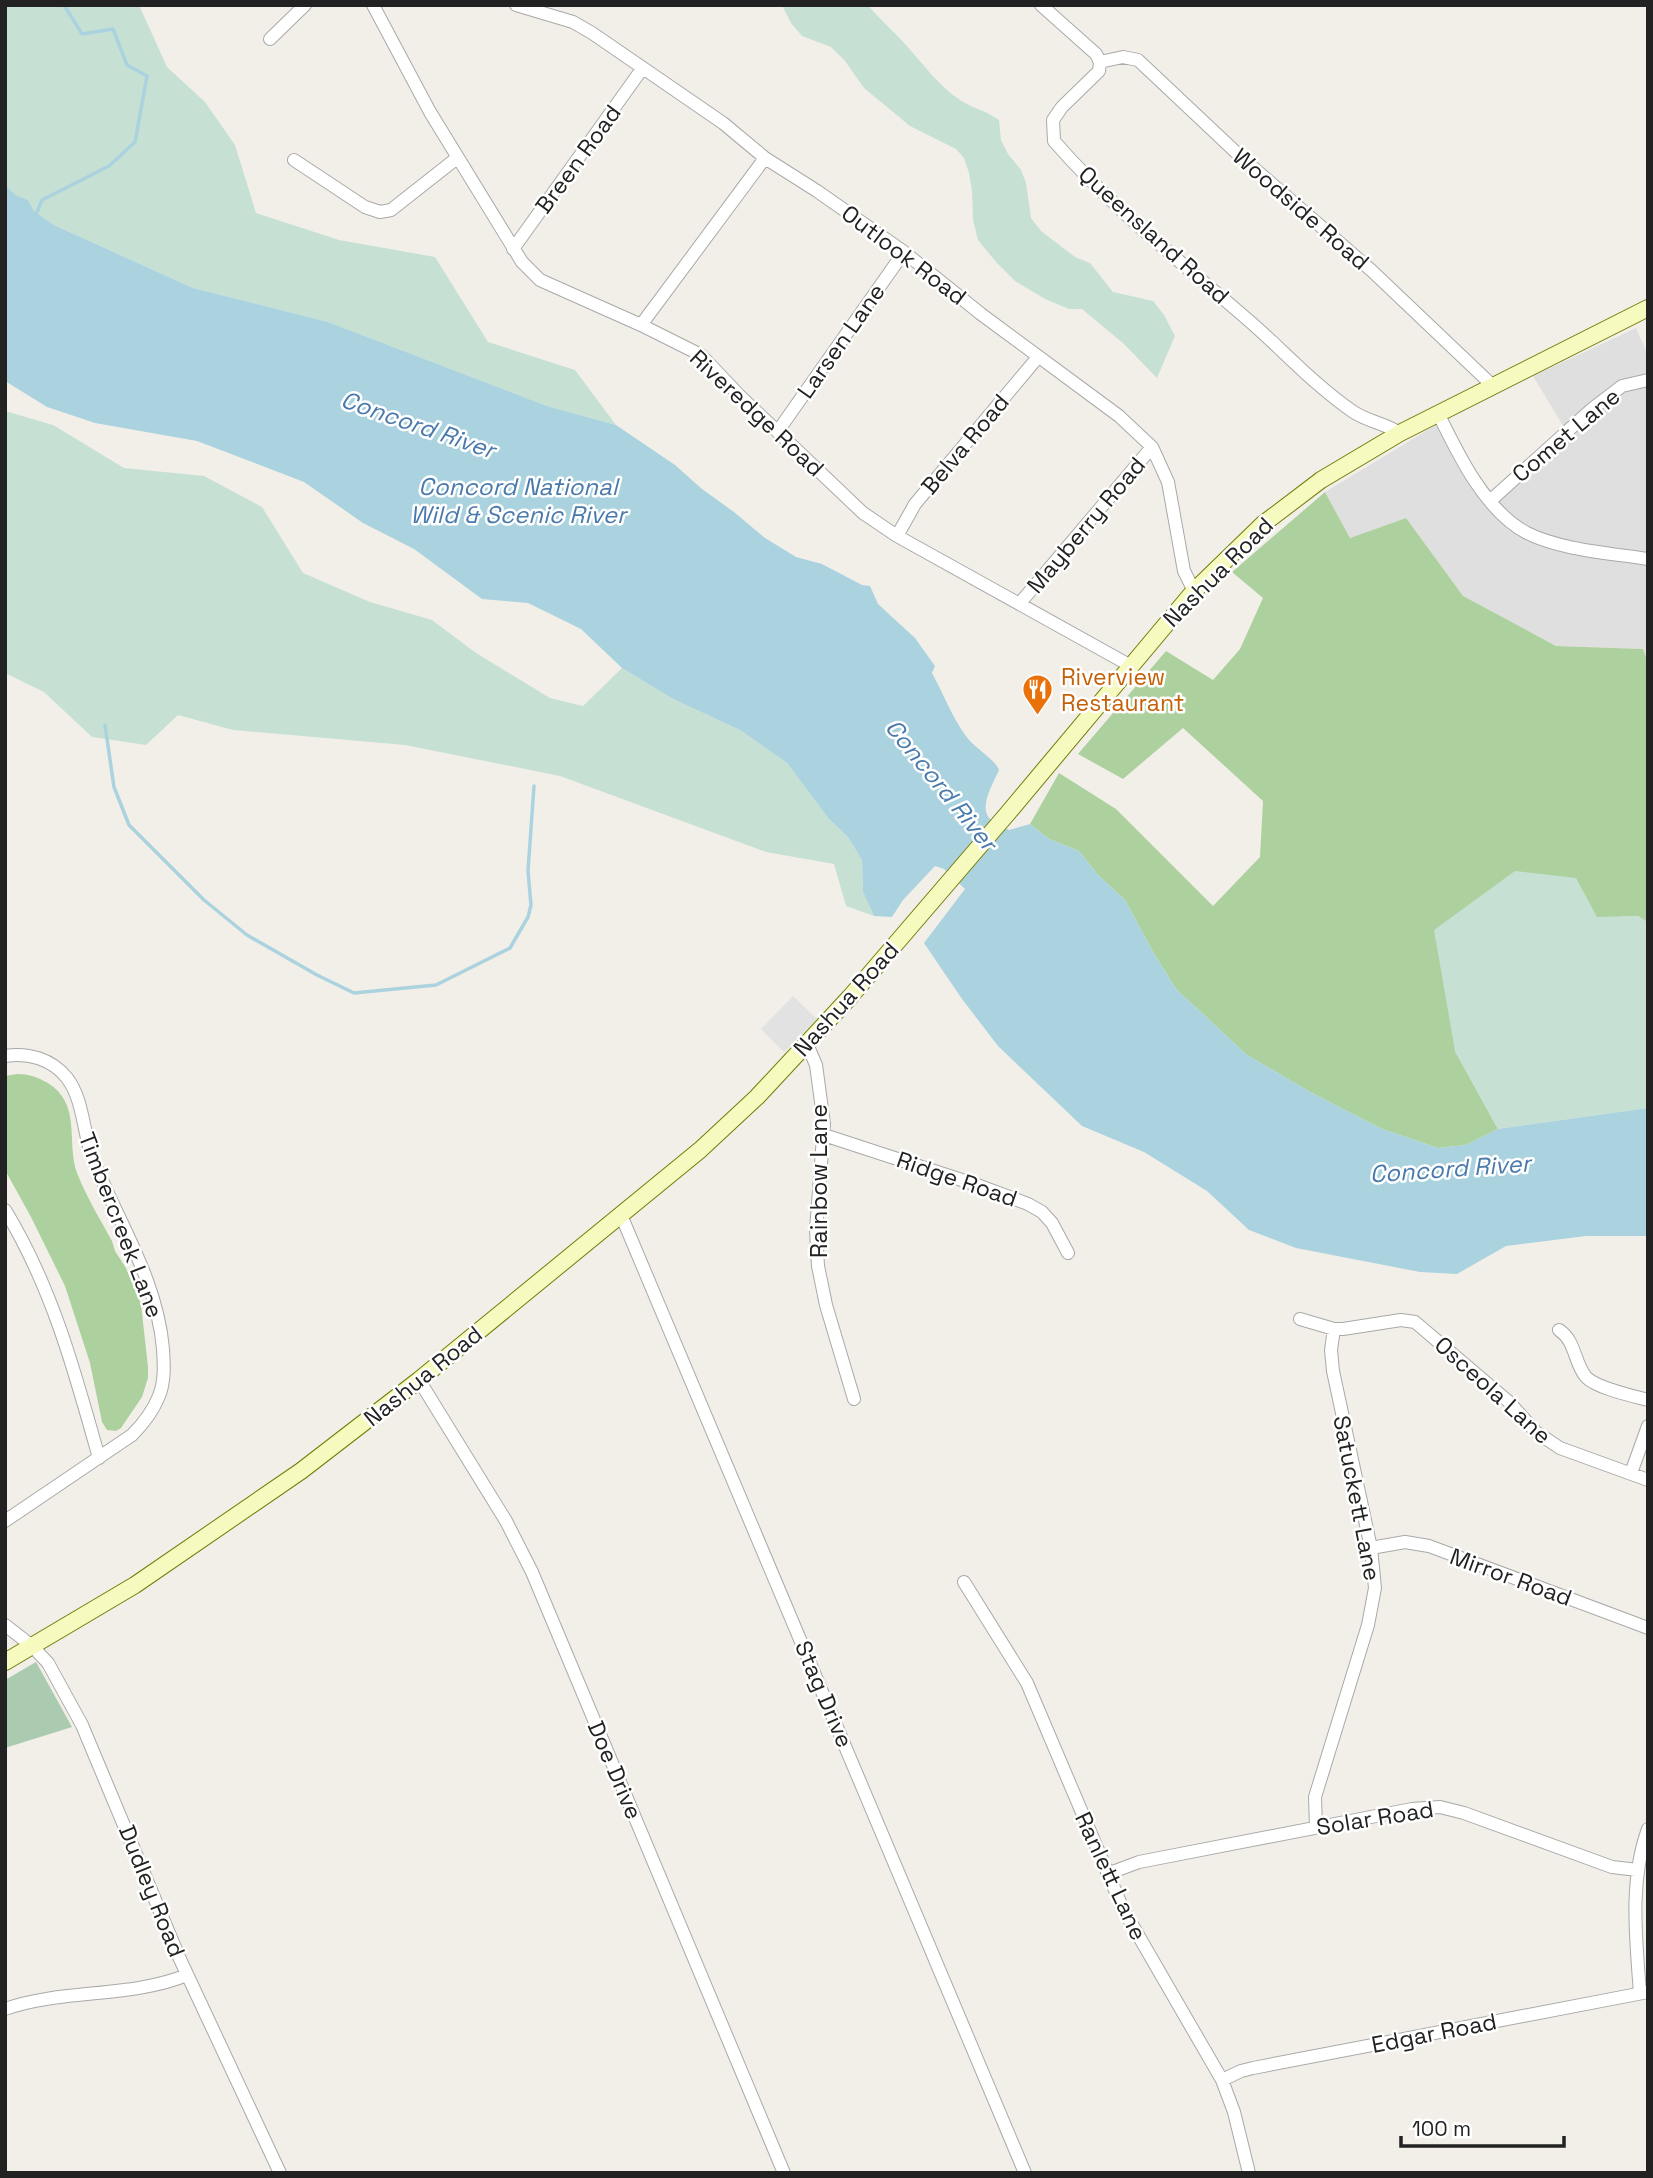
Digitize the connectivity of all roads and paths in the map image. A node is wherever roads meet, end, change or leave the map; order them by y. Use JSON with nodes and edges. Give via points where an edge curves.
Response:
{"nodes":[{"id":1,"x":305,"y":5,"type":"edge"},
{"id":2,"x":373,"y":5,"type":"edge"},
{"id":3,"x":516,"y":5,"type":"edge"},
{"id":4,"x":1041,"y":5,"type":"edge"},
{"id":5,"x":270,"y":39,"type":"dead end"},
{"id":6,"x":1100,"y":62,"type":"junction"},
{"id":7,"x":642,"y":69,"type":"junction"},
{"id":8,"x":457,"y":158,"type":"junction"},
{"id":9,"x":765,"y":158,"type":"junction"},
{"id":10,"x":294,"y":160,"type":"dead end"},
{"id":11,"x":513,"y":249,"type":"junction"},
{"id":12,"x":904,"y":252,"type":"junction"},
{"id":13,"x":1648,"y":308,"type":"edge"},
{"id":14,"x":641,"y":325,"type":"junction"},
{"id":15,"x":1038,"y":357,"type":"junction"},
{"id":16,"x":1648,"y":380,"type":"edge"},
{"id":17,"x":1493,"y":386,"type":"junction"},
{"id":18,"x":1438,"y":414,"type":"junction"},
{"id":19,"x":778,"y":431,"type":"junction"},
{"id":20,"x":1400,"y":433,"type":"junction"},
{"id":21,"x":1152,"y":447,"type":"junction"},
{"id":22,"x":1490,"y":501,"type":"junction"},
{"id":23,"x":897,"y":536,"type":"junction"},
{"id":24,"x":1648,"y":559,"type":"edge"},
{"id":25,"x":1194,"y":591,"type":"junction"},
{"id":26,"x":1020,"y":603,"type":"junction"},
{"id":27,"x":1130,"y":666,"type":"junction"},
{"id":28,"x":807,"y":1044,"type":"junction"},
{"id":29,"x":5,"y":1056,"type":"edge"},
{"id":30,"x":824,"y":1135,"type":"junction"},
{"id":31,"x":5,"y":1210,"type":"edge"},
{"id":32,"x":621,"y":1215,"type":"junction"},
{"id":33,"x":1068,"y":1253,"type":"dead end"},
{"id":34,"x":1300,"y":1319,"type":"dead end"},
{"id":35,"x":1334,"y":1329,"type":"junction"},
{"id":36,"x":1559,"y":1330,"type":"dead end"},
{"id":37,"x":419,"y":1380,"type":"junction"},
{"id":38,"x":854,"y":1399,"type":"dead end"},
{"id":39,"x":1648,"y":1400,"type":"edge"},
{"id":40,"x":1648,"y":1426,"type":"edge"},
{"id":41,"x":99,"y":1458,"type":"junction"},
{"id":42,"x":1631,"y":1473,"type":"junction"},
{"id":43,"x":1648,"y":1480,"type":"edge"},
{"id":44,"x":5,"y":1521,"type":"edge"},
{"id":45,"x":1371,"y":1548,"type":"junction"},
{"id":46,"x":964,"y":1582,"type":"dead end"},
{"id":47,"x":5,"y":1625,"type":"edge"},
{"id":48,"x":1648,"y":1628,"type":"edge"},
{"id":49,"x":32,"y":1647,"type":"junction"},
{"id":50,"x":5,"y":1662,"type":"edge"},
{"id":51,"x":1316,"y":1827,"type":"junction"},
{"id":52,"x":1648,"y":1829,"type":"edge"},
{"id":53,"x":1638,"y":1870,"type":"junction"},
{"id":54,"x":1107,"y":1874,"type":"junction"},
{"id":55,"x":187,"y":1975,"type":"junction"},
{"id":56,"x":1644,"y":1992,"type":"edge"},
{"id":57,"x":5,"y":2009,"type":"edge"},
{"id":58,"x":1222,"y":2081,"type":"junction"},
{"id":59,"x":280,"y":2173,"type":"edge"},
{"id":60,"x":784,"y":2173,"type":"edge"},
{"id":61,"x":1025,"y":2173,"type":"edge"},
{"id":62,"x":1249,"y":2173,"type":"edge"}],
"edges":[{"from":1,"to":5,"type":"street"},
{"from":2,"to":8,"type":"street","name":"Riveredge Road"},
{"from":3,"to":7,"type":"street","name":"Outlook Road","via":[[573,22]]},
{"from":4,"to":6,"type":"street"},
{"from":6,"to":17,"type":"street","name":"Woodside Road","via":[[1123,57],[1138,60]]},
{"from":6,"to":20,"type":"street","name":"Queensland Road","via":[[1098,71],[1053,120],[1054,141],[1172,256],[1294,364],[1354,412]]},
{"from":7,"to":9,"type":"street","name":"Outlook Road","via":[[723,123]]},
{"from":7,"to":11,"type":"street","name":"Breen Road"},
{"from":8,"to":10,"type":"street","via":[[391,210],[380,212]]},
{"from":8,"to":11,"type":"street","name":"Riveredge Road"},
{"from":9,"to":12,"type":"street","name":"Outlook Road"},
{"from":9,"to":14,"type":"street"},
{"from":11,"to":14,"type":"street","name":"Riveredge Road","via":[[540,280]]},
{"from":12,"to":15,"type":"street","name":"Outlook Road"},
{"from":12,"to":19,"type":"street","name":"Larsen Lane"},
{"from":13,"to":17,"type":"main road","name":"Nashua Road"},
{"from":14,"to":19,"type":"street","name":"Riveredge Road","via":[[701,355]]},
{"from":15,"to":21,"type":"street","name":"Outlook Road","via":[[1119,416]]},
{"from":15,"to":23,"type":"street","name":"Belva Road","via":[[915,504]]},
{"from":16,"to":22,"type":"street","name":"Comet Lane","via":[[1622,386]]},
{"from":17,"to":18,"type":"main road","name":"Nashua Road"},
{"from":18,"to":20,"type":"main road","name":"Nashua Road"},
{"from":18,"to":22,"type":"street","via":[[1463,463]]},
{"from":19,"to":23,"type":"street","name":"Riveredge Road","via":[[863,513]]},
{"from":20,"to":25,"type":"main road","name":"Nashua Road","via":[[1282,509]]},
{"from":21,"to":25,"type":"street","name":"Outlook Road","via":[[1167,482],[1184,571]]},
{"from":21,"to":26,"type":"street","name":"Mayberry Road"},
{"from":22,"to":24,"type":"street","via":[[1518,528],[1539,538]]},
{"from":23,"to":26,"type":"street","name":"Riveredge Road"},
{"from":25,"to":27,"type":"main road","name":"Nashua Road"},
{"from":26,"to":27,"type":"street","name":"Riveredge Road"},
{"from":27,"to":28,"type":"main road","name":"Nashua Road"},
{"from":28,"to":30,"type":"street","name":"Rainbow Lane","via":[[816,1065]]},
{"from":28,"to":32,"type":"main road","name":"Nashua Road","via":[[701,1150]]},
{"from":29,"to":41,"type":"street","name":"Timbercreek Lane","via":[[43,1060],[60,1071],[73,1088],[94,1160],[144,1271],[158,1319],[164,1369],[160,1395],[142,1425]]},
{"from":30,"to":33,"type":"street","name":"Ridge Road","via":[[1028,1204],[1052,1223]]},
{"from":30,"to":38,"type":"street","name":"Rainbow Lane","via":[[817,1211],[818,1266]]},
{"from":31,"to":41,"type":"street","via":[[62,1332]]},
{"from":32,"to":37,"type":"main road","name":"Nashua Road"},
{"from":32,"to":61,"type":"street","name":"Stag Drive"},
{"from":34,"to":35,"type":"street"},
{"from":35,"to":42,"type":"street","name":"Osceola Lane","via":[[1415,1322],[1548,1441]]},
{"from":35,"to":45,"type":"street","name":"Satuckett Lane","via":[[1333,1371]]},
{"from":36,"to":39,"type":"street","via":[[1588,1380]]},
{"from":37,"to":49,"type":"main road","name":"Nashua Road","via":[[222,1527]]},
{"from":37,"to":60,"type":"street","name":"Doe Drive","via":[[532,1572]]},
{"from":40,"to":42,"type":"street"},
{"from":41,"to":44,"type":"street","name":"Timbercreek Lane"},
{"from":42,"to":43,"type":"street","name":"Osceola Lane"},
{"from":45,"to":48,"type":"street","name":"Mirror Road","via":[[1405,1542],[1429,1546]]},
{"from":45,"to":51,"type":"street","name":"Satuckett Lane","via":[[1374,1600],[1315,1797]]},
{"from":46,"to":54,"type":"street","name":"Ranlett Lane","via":[[1032,1693]]},
{"from":47,"to":49,"type":"street","name":"Dudley Road"},
{"from":49,"to":50,"type":"main road","name":"Nashua Road"},
{"from":49,"to":55,"type":"street","name":"Dudley Road","via":[[53,1671],[89,1740]]},
{"from":51,"to":53,"type":"street","name":"Solar Road","via":[[1440,1807],[1612,1867]]},
{"from":51,"to":54,"type":"street","name":"Solar Road","via":[[1139,1861]]},
{"from":52,"to":53,"type":"street"},
{"from":53,"to":56,"type":"street","via":[[1636,1933]]},
{"from":54,"to":58,"type":"street","name":"Ranlett Lane"},
{"from":55,"to":57,"type":"street"},
{"from":55,"to":59,"type":"street","name":"Dudley Road"},
{"from":56,"to":58,"type":"street","name":"Edgar Road","via":[[1253,2068]]},
{"from":58,"to":62,"type":"street","name":"Ranlett Lane"}]}
